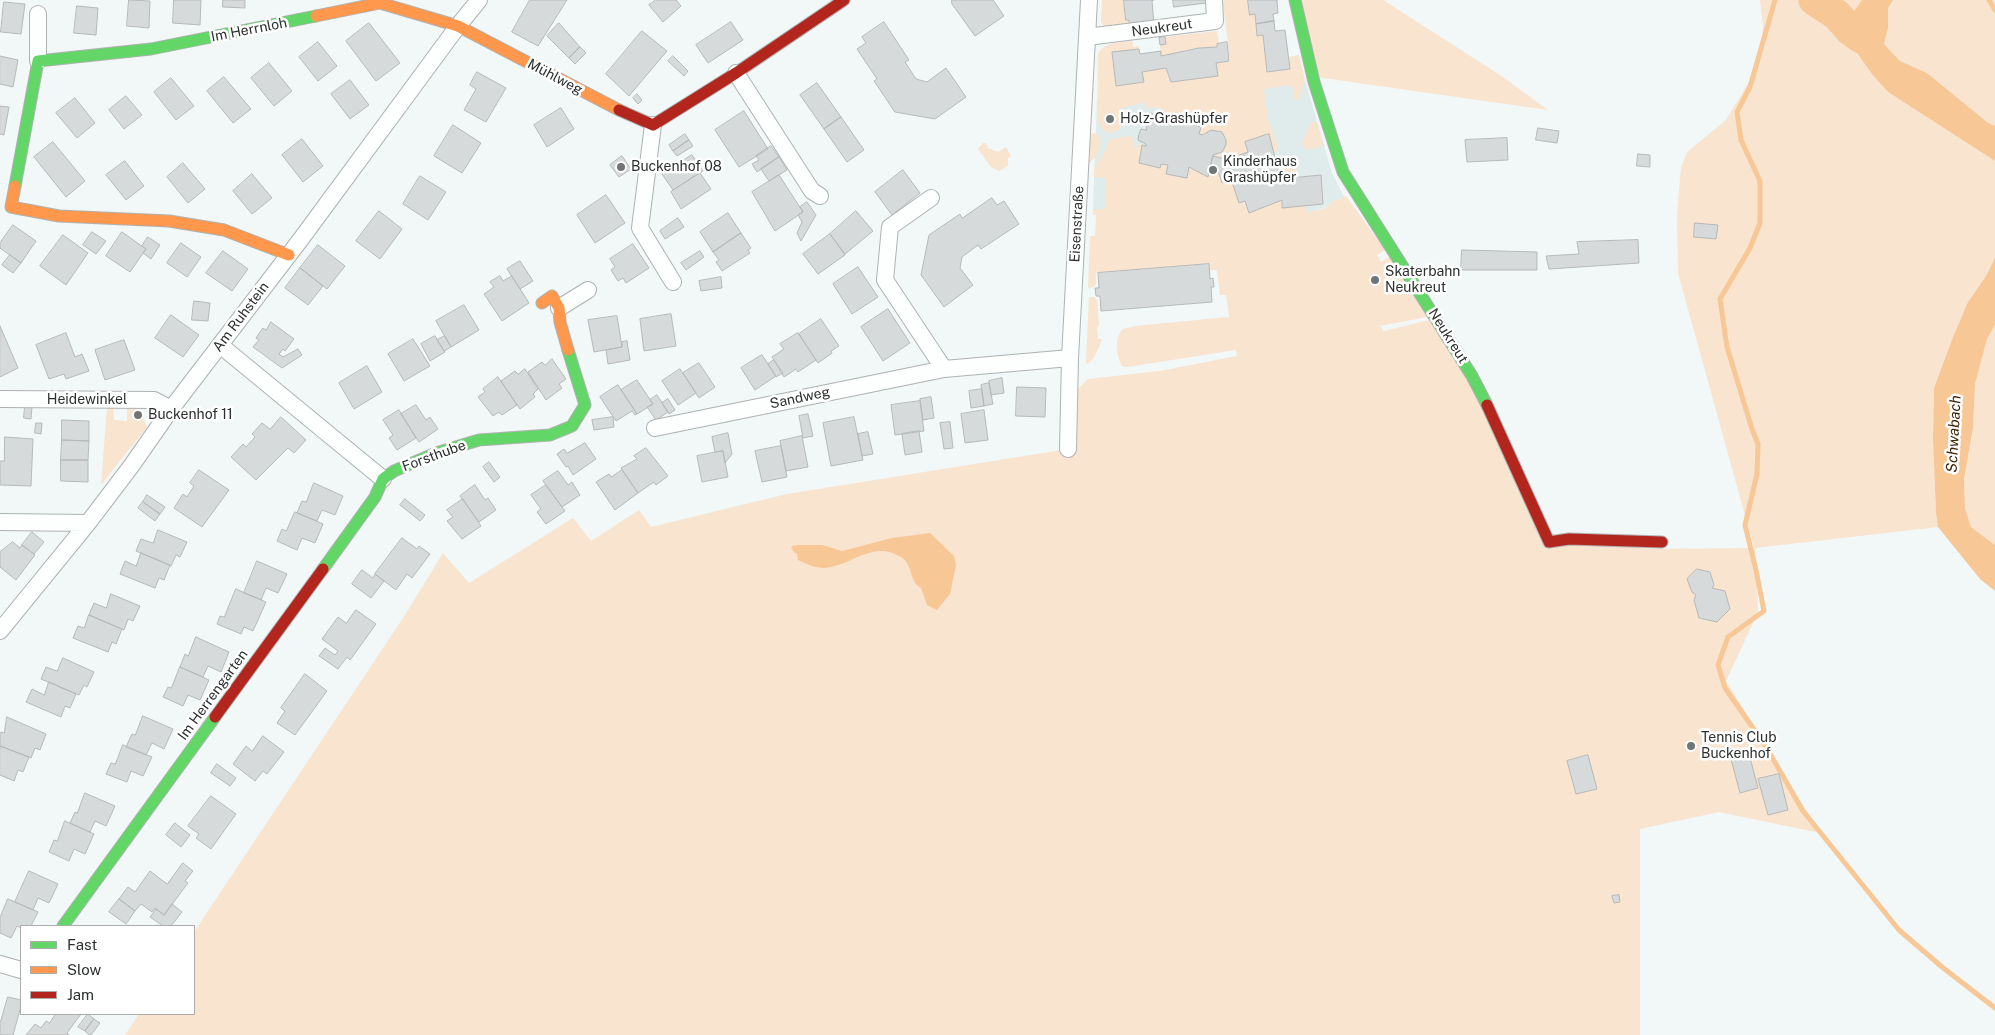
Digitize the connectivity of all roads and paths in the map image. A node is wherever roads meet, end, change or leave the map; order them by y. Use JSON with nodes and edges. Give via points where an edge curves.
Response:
{"nodes":[{"id":1,"x":479,"y":0,"type":"edge"},
{"id":2,"x":844,"y":0,"type":"edge"},
{"id":3,"x":1089,"y":0,"type":"edge"},
{"id":4,"x":1214,"y":0,"type":"edge"},
{"id":5,"x":1296,"y":0,"type":"edge"},
{"id":6,"x":380,"y":2,"type":"edge"},
{"id":7,"x":38,"y":14,"type":"dead end"},
{"id":8,"x":458,"y":26,"type":"junction"},
{"id":9,"x":1087,"y":37,"type":"junction"},
{"id":10,"x":38,"y":61,"type":"junction"},
{"id":11,"x":736,"y":73,"type":"junction"},
{"id":12,"x":653,"y":125,"type":"junction"},
{"id":13,"x":820,"y":196,"type":"dead end"},
{"id":14,"x":932,"y":198,"type":"dead end"},
{"id":15,"x":5,"y":206,"type":"edge"},
{"id":16,"x":289,"y":255,"type":"junction"},
{"id":17,"x":673,"y":282,"type":"dead end"},
{"id":18,"x":588,"y":290,"type":"dead end"},
{"id":19,"x":542,"y":303,"type":"dead end"},
{"id":20,"x":559,"y":308,"type":"junction"},
{"id":21,"x":220,"y":344,"type":"junction"},
{"id":22,"x":1070,"y":358,"type":"junction"},
{"id":23,"x":944,"y":369,"type":"junction"},
{"id":24,"x":0,"y":399,"type":"edge"},
{"id":25,"x":171,"y":409,"type":"junction"},
{"id":26,"x":656,"y":428,"type":"dead end"},
{"id":27,"x":1068,"y":449,"type":"dead end"},
{"id":28,"x":384,"y":479,"type":"junction"},
{"id":29,"x":0,"y":522,"type":"edge"},
{"id":30,"x":88,"y":523,"type":"junction"},
{"id":31,"x":1662,"y":542,"type":"dead end"},
{"id":32,"x":0,"y":631,"type":"edge"},
{"id":33,"x":64,"y":925,"type":"edge"},
{"id":34,"x":0,"y":964,"type":"edge"},
{"id":35,"x":20,"y":970,"type":"edge"}],
"edges":[{"from":1,"to":8,"type":"street","name":"Am Ruhstein"},
{"from":2,"to":11,"type":"street"},
{"from":3,"to":9,"type":"street","name":"Eisenstraße"},
{"from":4,"to":9,"type":"street","name":"Neukreut","via":[[1215,21]]},
{"from":5,"to":31,"type":"street","name":"Neukreut","via":[[1314,82],[1343,172],[1472,376],[1549,542],[1569,539]]},
{"from":6,"to":8,"type":"street","name":"Im Herrnloh"},
{"from":6,"to":10,"type":"street","name":"Im Herrnloh","via":[[151,50]]},
{"from":7,"to":10,"type":"street"},
{"from":8,"to":12,"type":"street","name":"Mühlweg"},
{"from":8,"to":16,"type":"street","name":"Am Ruhstein"},
{"from":9,"to":22,"type":"street","name":"Eisenstraße"},
{"from":10,"to":15,"type":"street"},
{"from":11,"to":12,"type":"street"},
{"from":11,"to":13,"type":"street","via":[[812,191]]},
{"from":12,"to":17,"type":"street","via":[[640,228]]},
{"from":14,"to":23,"type":"street","via":[[890,227],[885,280]]},
{"from":15,"to":16,"type":"street","via":[[59,216],[169,221],[224,230]]},
{"from":16,"to":21,"type":"street","name":"Am Ruhstein"},
{"from":18,"to":20,"type":"street"},
{"from":19,"to":20,"type":"street","via":[[552,296]]},
{"from":20,"to":28,"type":"street","name":"Forsthube","via":[[560,322],[585,406],[572,426],[550,435],[479,440],[436,453],[394,471]]},
{"from":21,"to":25,"type":"street","name":"Am Ruhstein"},
{"from":21,"to":28,"type":"street"},
{"from":22,"to":23,"type":"street","name":"Sandweg"},
{"from":22,"to":27,"type":"street","name":"Eisenstraße"},
{"from":23,"to":26,"type":"street","name":"Sandweg"},
{"from":24,"to":25,"type":"street","name":"Heidewinkel","via":[[154,400]]},
{"from":25,"to":30,"type":"street","name":"Am Ruhstein"},
{"from":28,"to":33,"type":"street","name":"Im Herrengarten","via":[[375,497]]},
{"from":29,"to":30,"type":"street"},
{"from":30,"to":32,"type":"street","name":"Am Ruhstein"},
{"from":34,"to":35,"type":"street"}]}
